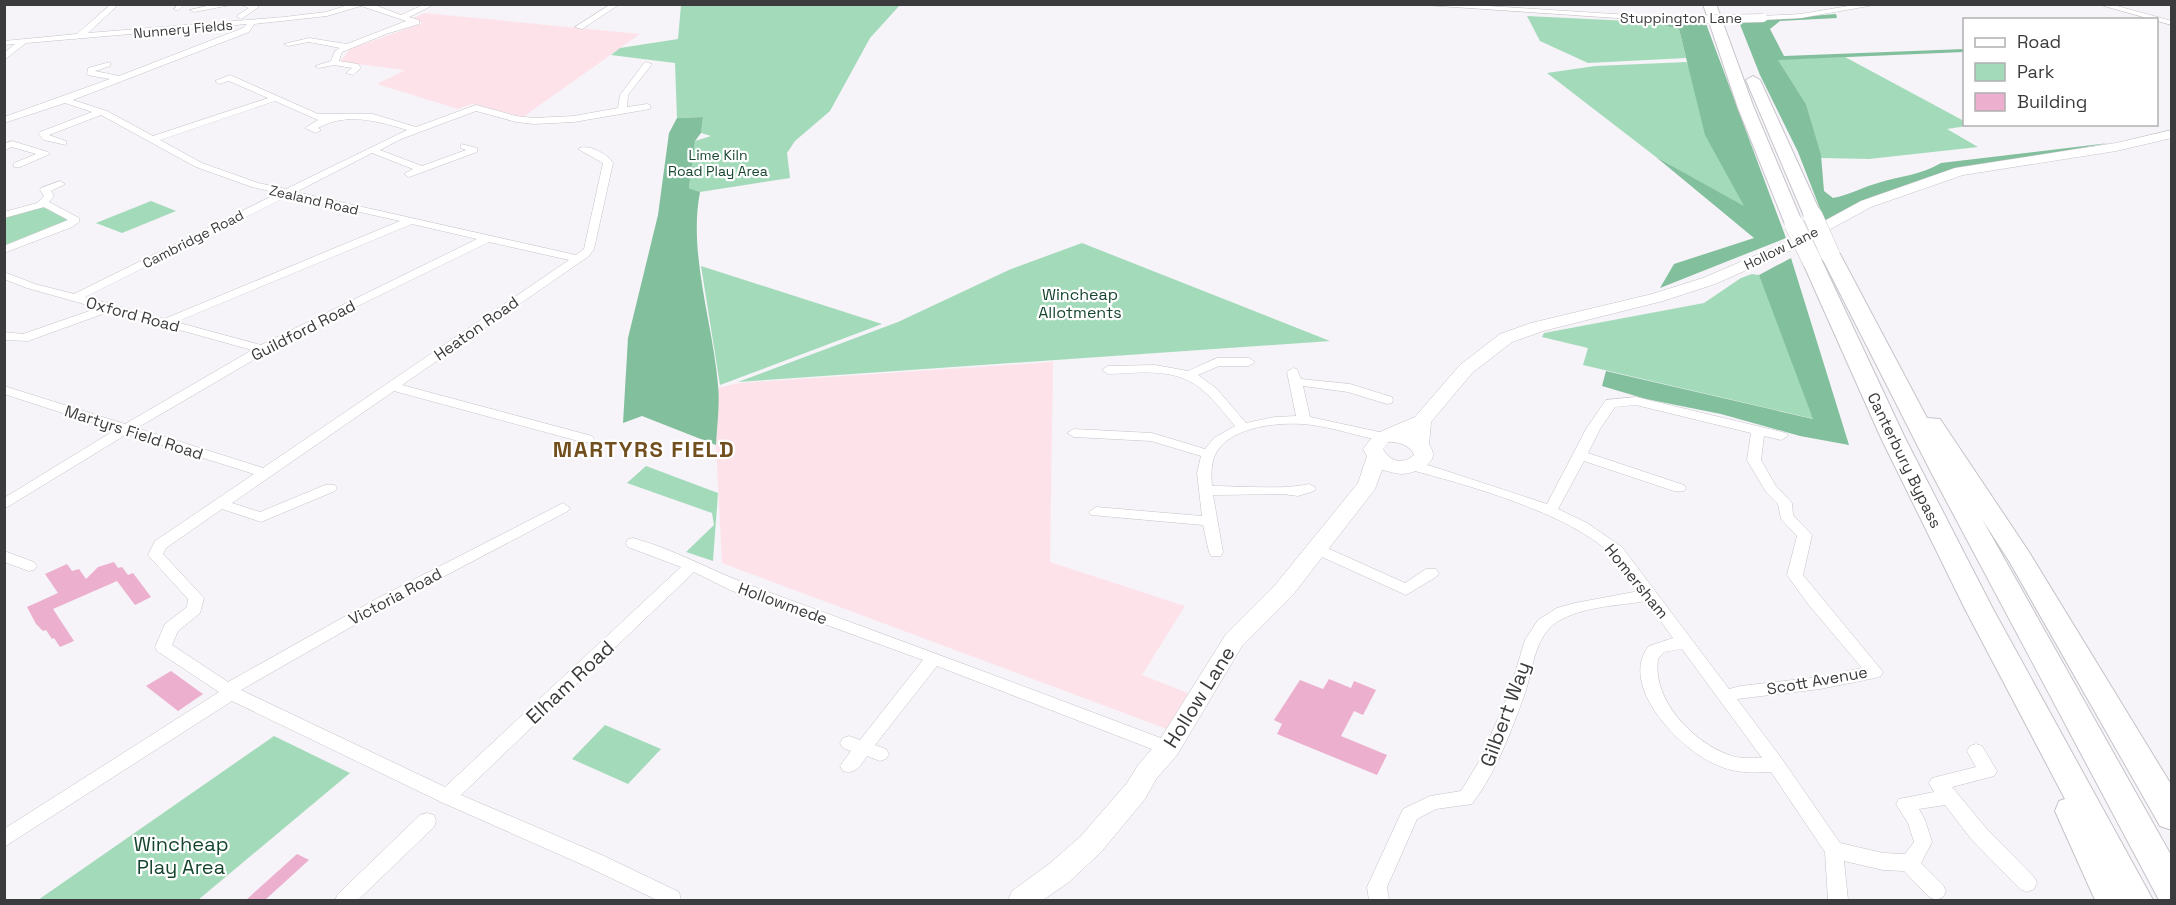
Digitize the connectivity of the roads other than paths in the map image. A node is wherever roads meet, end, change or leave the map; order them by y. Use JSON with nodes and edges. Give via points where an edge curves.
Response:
{"nodes":[{"id":1,"x":116,"y":4,"type":"edge"},
{"id":2,"x":233,"y":4,"type":"edge"},
{"id":3,"x":242,"y":4,"type":"edge"},
{"id":4,"x":362,"y":4,"type":"edge"},
{"id":5,"x":432,"y":4,"type":"edge"},
{"id":6,"x":617,"y":4,"type":"edge"},
{"id":7,"x":1412,"y":4,"type":"edge"},
{"id":8,"x":1709,"y":4,"type":"edge"},
{"id":9,"x":1724,"y":4,"type":"edge"},
{"id":10,"x":1877,"y":4,"type":"edge"},
{"id":11,"x":2100,"y":4,"type":"edge"},
{"id":12,"x":194,"y":10,"type":"dead end"},
{"id":13,"x":402,"y":17,"type":"junction"},
{"id":14,"x":241,"y":18,"type":"dead end"},
{"id":15,"x":2153,"y":18,"type":"edge"},
{"id":16,"x":252,"y":22,"type":"junction"},
{"id":17,"x":578,"y":27,"type":"dead end"},
{"id":18,"x":79,"y":37,"type":"junction"},
{"id":19,"x":24,"y":41,"type":"junction"},
{"id":20,"x":4,"y":43,"type":"edge"},
{"id":21,"x":288,"y":44,"type":"dead end"},
{"id":22,"x":348,"y":47,"type":"junction"},
{"id":23,"x":4,"y":58,"type":"edge"},
{"id":24,"x":334,"y":63,"type":"junction"},
{"id":25,"x":648,"y":64,"type":"dead end"},
{"id":26,"x":99,"y":65,"type":"dead end"},
{"id":27,"x":319,"y":66,"type":"dead end"},
{"id":28,"x":350,"y":73,"type":"dead end"},
{"id":29,"x":638,"y":75,"type":"junction"},
{"id":30,"x":626,"y":76,"type":"dead end"},
{"id":31,"x":120,"y":79,"type":"junction"},
{"id":32,"x":219,"y":81,"type":"dead end"},
{"id":33,"x":277,"y":98,"type":"junction"},
{"id":34,"x":65,"y":100,"type":"junction"},
{"id":35,"x":647,"y":107,"type":"dead end"},
{"id":36,"x":622,"y":109,"type":"junction"},
{"id":37,"x":100,"y":112,"type":"junction"},
{"id":38,"x":330,"y":117,"type":"junction"},
{"id":39,"x":4,"y":120,"type":"edge"},
{"id":40,"x":316,"y":130,"type":"dead end"},
{"id":41,"x":415,"y":130,"type":"junction"},
{"id":42,"x":2172,"y":134,"type":"edge"},
{"id":43,"x":150,"y":140,"type":"junction"},
{"id":44,"x":464,"y":146,"type":"dead end"},
{"id":45,"x":4,"y":147,"type":"edge"},
{"id":46,"x":29,"y":149,"type":"junction"},
{"id":47,"x":583,"y":149,"type":"dead end"},
{"id":48,"x":372,"y":150,"type":"junction"},
{"id":49,"x":17,"y":165,"type":"dead end"},
{"id":50,"x":422,"y":169,"type":"junction"},
{"id":51,"x":410,"y":174,"type":"dead end"},
{"id":52,"x":60,"y":184,"type":"dead end"},
{"id":53,"x":285,"y":193,"type":"junction"},
{"id":54,"x":41,"y":204,"type":"junction"},
{"id":55,"x":4,"y":215,"type":"edge"},
{"id":56,"x":408,"y":222,"type":"junction"},
{"id":57,"x":486,"y":239,"type":"junction"},
{"id":58,"x":4,"y":250,"type":"edge"},
{"id":59,"x":1821,"y":257,"type":"junction"},
{"id":60,"x":577,"y":259,"type":"junction"},
{"id":61,"x":4,"y":275,"type":"edge"},
{"id":62,"x":75,"y":298,"type":"junction"},
{"id":63,"x":109,"y":308,"type":"junction"},
{"id":64,"x":164,"y":323,"type":"junction"},
{"id":65,"x":4,"y":336,"type":"edge"},
{"id":66,"x":262,"y":349,"type":"junction"},
{"id":67,"x":1249,"y":362,"type":"dead end"},
{"id":68,"x":1108,"y":370,"type":"dead end"},
{"id":69,"x":1189,"y":375,"type":"junction"},
{"id":70,"x":392,"y":386,"type":"junction"},
{"id":71,"x":4,"y":390,"type":"edge"},
{"id":72,"x":1387,"y":400,"type":"dead end"},
{"id":73,"x":1304,"y":421,"type":"junction"},
{"id":74,"x":1422,"y":421,"type":"junction"},
{"id":75,"x":1244,"y":428,"type":"junction"},
{"id":76,"x":124,"y":430,"type":"junction"},
{"id":77,"x":1758,"y":430,"type":"junction"},
{"id":78,"x":1074,"y":433,"type":"dead end"},
{"id":79,"x":1781,"y":436,"type":"dead end"},
{"id":80,"x":587,"y":439,"type":"dead end"},
{"id":81,"x":1381,"y":446,"type":"junction"},
{"id":82,"x":1208,"y":454,"type":"junction"},
{"id":83,"x":1581,"y":455,"type":"junction"},
{"id":84,"x":1414,"y":458,"type":"junction"},
{"id":85,"x":264,"y":473,"type":"junction"},
{"id":86,"x":1958,"y":479,"type":"junction"},
{"id":87,"x":1368,"y":484,"type":"junction"},
{"id":88,"x":330,"y":488,"type":"dead end"},
{"id":89,"x":1309,"y":488,"type":"dead end"},
{"id":90,"x":1679,"y":488,"type":"dead end"},
{"id":91,"x":1207,"y":491,"type":"junction"},
{"id":92,"x":7,"y":501,"type":"edge"},
{"id":93,"x":221,"y":504,"type":"junction"},
{"id":94,"x":563,"y":508,"type":"dead end"},
{"id":95,"x":1550,"y":510,"type":"junction"},
{"id":96,"x":1096,"y":512,"type":"dead end"},
{"id":97,"x":1210,"y":521,"type":"junction"},
{"id":98,"x":633,"y":543,"type":"dead end"},
{"id":99,"x":1316,"y":548,"type":"junction"},
{"id":100,"x":1216,"y":552,"type":"dead end"},
{"id":101,"x":4,"y":556,"type":"edge"},
{"id":102,"x":692,"y":565,"type":"junction"},
{"id":103,"x":29,"y":566,"type":"dead end"},
{"id":104,"x":1431,"y":573,"type":"dead end"},
{"id":105,"x":1650,"y":595,"type":"junction"},
{"id":106,"x":1979,"y":609,"type":"junction"},
{"id":107,"x":1686,"y":643,"type":"junction"},
{"id":108,"x":934,"y":658,"type":"junction"},
{"id":109,"x":230,"y":690,"type":"junction"},
{"id":110,"x":1725,"y":697,"type":"junction"},
{"id":111,"x":1168,"y":748,"type":"junction"},
{"id":112,"x":1976,"y":751,"type":"dead end"},
{"id":113,"x":1776,"y":764,"type":"junction"},
{"id":114,"x":849,"y":766,"type":"dead end"},
{"id":115,"x":447,"y":797,"type":"junction"},
{"id":116,"x":1947,"y":797,"type":"junction"},
{"id":117,"x":2172,"y":816,"type":"edge"},
{"id":118,"x":428,"y":821,"type":"dead end"},
{"id":119,"x":4,"y":839,"type":"edge"},
{"id":120,"x":1834,"y":850,"type":"junction"},
{"id":121,"x":1908,"y":862,"type":"junction"},
{"id":122,"x":2027,"y":883,"type":"dead end"},
{"id":123,"x":1936,"y":891,"type":"dead end"},
{"id":124,"x":2172,"y":891,"type":"edge"},
{"id":125,"x":672,"y":898,"type":"dead end"},
{"id":126,"x":345,"y":900,"type":"edge"},
{"id":127,"x":1022,"y":900,"type":"edge"},
{"id":128,"x":1379,"y":900,"type":"edge"},
{"id":129,"x":1838,"y":900,"type":"edge"},
{"id":130,"x":2112,"y":900,"type":"edge"},
{"id":131,"x":2136,"y":900,"type":"edge"}],
"edges":[{"from":1,"to":18,"type":"street"},
{"from":2,"to":12,"type":"street"},
{"from":3,"to":14,"type":"street","via":[[255,7]]},
{"from":4,"to":13,"type":"street"},
{"from":4,"to":16,"type":"street","name":"Nunnery Fields","via":[[327,14]]},
{"from":5,"to":13,"type":"street"},
{"from":6,"to":17,"type":"street"},
{"from":7,"to":10,"type":"street","name":"Stuppington Lane","bridge":true,"via":[[1677,20],[1801,16]]},
{"from":8,"to":59,"type":"highway","name":"Canterbury Bypass","bridge":true,"via":[[1742,98],[1794,224]]},
{"from":9,"to":59,"type":"highway","name":"Canterbury Bypass","bridge":true,"via":[[1763,105],[1813,216]]},
{"from":11,"to":15,"type":"street"},
{"from":13,"to":22,"type":"street","via":[[417,22]]},
{"from":16,"to":18,"type":"street","name":"Nunnery Fields"},
{"from":16,"to":31,"type":"street","via":[[246,30]]},
{"from":18,"to":19,"type":"street","name":"Nunnery Fields"},
{"from":19,"to":20,"type":"street","name":"Nunnery Fields"},
{"from":19,"to":23,"type":"street"},
{"from":21,"to":22,"type":"street","via":[[309,40]]},
{"from":22,"to":24,"type":"street","via":[[339,51]]},
{"from":24,"to":27,"type":"street"},
{"from":24,"to":28,"type":"street","via":[[355,66]]},
{"from":25,"to":29,"type":"street"},
{"from":26,"to":31,"type":"street","via":[[90,73]]},
{"from":29,"to":30,"type":"street"},
{"from":29,"to":36,"type":"street","via":[[624,95]]},
{"from":31,"to":34,"type":"street"},
{"from":32,"to":33,"type":"street","via":[[230,78]]},
{"from":33,"to":38,"type":"street","via":[[317,117]]},
{"from":33,"to":43,"type":"street"},
{"from":34,"to":37,"type":"street","name":"Zealand Road"},
{"from":34,"to":39,"type":"street"},
{"from":35,"to":36,"type":"street"},
{"from":36,"to":41,"type":"street","name":"Cambridge Road","via":[[574,119],[527,121],[476,108]]},
{"from":37,"to":43,"type":"street","name":"Zealand Road"},
{"from":37,"to":46,"type":"street","via":[[43,134],[58,142]]},
{"from":38,"to":40,"type":"street","via":[[310,128]]},
{"from":38,"to":41,"type":"street","via":[[373,117]]},
{"from":41,"to":48,"type":"street","name":"Cambridge Road"},
{"from":42,"to":74,"type":"street","name":"Hollow Lane","via":[[2116,147],[1960,171],[1866,204],[1787,247],[1708,281],[1506,338],[1466,369]]},
{"from":43,"to":53,"type":"street","name":"Zealand Road","via":[[199,165]]},
{"from":44,"to":50,"type":"street","via":[[474,150]]},
{"from":45,"to":46,"type":"street","via":[[12,144]]},
{"from":46,"to":49,"type":"street","via":[[45,154]]},
{"from":47,"to":60,"type":"street","name":"Heaton Road","via":[[608,163],[590,249]]},
{"from":48,"to":50,"type":"street"},
{"from":48,"to":53,"type":"street","name":"Cambridge Road"},
{"from":50,"to":51,"type":"street"},
{"from":52,"to":54,"type":"street","via":[[45,190],[49,196]]},
{"from":53,"to":56,"type":"street","name":"Zealand Road"},
{"from":53,"to":62,"type":"street","name":"Cambridge Road"},
{"from":54,"to":55,"type":"street"},
{"from":54,"to":58,"type":"street","via":[[75,220]]},
{"from":56,"to":57,"type":"street","name":"Zealand Road"},
{"from":56,"to":64,"type":"street"},
{"from":57,"to":60,"type":"street","name":"Zealand Road"},
{"from":57,"to":66,"type":"street","name":"Guildford Road"},
{"from":59,"to":86,"type":"highway","name":"Canterbury Bypass"},
{"from":59,"to":106,"type":"highway","name":"Canterbury Bypass","via":[[1893,438]]},
{"from":60,"to":70,"type":"street","name":"Heaton Road"},
{"from":61,"to":62,"type":"street","name":"Oxford Road"},
{"from":62,"to":63,"type":"street","name":"Oxford Road"},
{"from":63,"to":64,"type":"street","name":"Oxford Road"},
{"from":63,"to":65,"type":"street","via":[[24,338]]},
{"from":64,"to":66,"type":"street","name":"Oxford Road"},
{"from":66,"to":76,"type":"street","name":"Guildford Road"},
{"from":67,"to":69,"type":"street","via":[[1217,362]]},
{"from":68,"to":69,"type":"street","via":[[1162,370]]},
{"from":69,"to":75,"type":"street","via":[[1200,381]]},
{"from":70,"to":80,"type":"street"},
{"from":70,"to":85,"type":"street","name":"Heaton Road"},
{"from":71,"to":76,"type":"street","name":"Martyrs Field Road"},
{"from":72,"to":73,"type":"street","via":[[1294,377]]},
{"from":73,"to":75,"type":"street"},
{"from":73,"to":81,"type":"street","via":[[1325,424]]},
{"from":74,"to":81,"type":"street","name":"Hollow Lane"},
{"from":74,"to":84,"type":"street"},
{"from":75,"to":82,"type":"street","via":[[1226,436]]},
{"from":76,"to":85,"type":"street","name":"Martyrs Field Road"},
{"from":76,"to":92,"type":"street","name":"Guildford Road"},
{"from":77,"to":79,"type":"street"},
{"from":77,"to":83,"type":"street","via":[[1636,402],[1618,402],[1611,403],[1602,415]]},
{"from":77,"to":110,"type":"street","name":"Scott Avenue","via":[[1754,460],[1771,489],[1785,503],[1786,516],[1805,535],[1795,574],[1814,603],[1875,672]]},
{"from":78,"to":82,"type":"street","via":[[1152,437]]},
{"from":81,"to":84,"type":"street","via":[[1387,464]]},
{"from":81,"to":84,"type":"street","via":[[1407,438]]},
{"from":81,"to":87,"type":"street","name":"Hollow Lane"},
{"from":82,"to":91,"type":"street"},
{"from":83,"to":90,"type":"street"},
{"from":83,"to":95,"type":"street"},
{"from":84,"to":87,"type":"street","name":"Hollow Lane"},
{"from":84,"to":95,"type":"street","name":"Homersham"},
{"from":85,"to":93,"type":"street","name":"Heaton Road"},
{"from":86,"to":117,"type":"highway","via":[[2061,625]]},
{"from":86,"to":124,"type":"highway","name":"Canterbury Bypass"},
{"from":87,"to":99,"type":"street","name":"Hollow Lane"},
{"from":88,"to":93,"type":"street","via":[[261,517]]},
{"from":89,"to":91,"type":"street","via":[[1298,492]]},
{"from":91,"to":97,"type":"street"},
{"from":93,"to":109,"type":"street","name":"Heaton Road","via":[[165,541],[154,555],[196,598],[194,609],[171,628],[163,647]]},
{"from":94,"to":109,"type":"street","name":"Victoria Road","via":[[381,603]]},
{"from":95,"to":105,"type":"street","name":"Homersham","via":[[1617,551]]},
{"from":96,"to":97,"type":"street"},
{"from":97,"to":100,"type":"street"},
{"from":98,"to":102,"type":"street","name":"Hollowmede"},
{"from":99,"to":104,"type":"street","via":[[1406,590]]},
{"from":99,"to":111,"type":"street","name":"Hollow Lane","via":[[1284,590],[1234,640]]},
{"from":101,"to":103,"type":"street"},
{"from":102,"to":108,"type":"street","name":"Hollowmede","via":[[735,586]]},
{"from":102,"to":115,"type":"street","name":"Elham Road"},
{"from":105,"to":107,"type":"street","name":"Homersham"},
{"from":105,"to":128,"type":"street","name":"Gilbert Way","via":[[1572,609],[1550,619],[1540,629],[1530,644],[1520,686],[1476,786],[1466,799],[1444,798],[1410,814],[1377,887]]},
{"from":106,"to":130,"type":"highway"},
{"from":106,"to":131,"type":"highway","name":"Canterbury Bypass"},
{"from":107,"to":110,"type":"street","name":"Homersham"},
{"from":107,"to":113,"type":"street","via":[[1657,648],[1650,656],[1650,681],[1659,705],[1709,754],[1737,765]]},
{"from":108,"to":111,"type":"street","name":"Hollowmede"},
{"from":108,"to":114,"type":"street"},
{"from":109,"to":115,"type":"street"},
{"from":109,"to":119,"type":"street","name":"Victoria Road"},
{"from":110,"to":113,"type":"street","name":"Homersham"},
{"from":111,"to":127,"type":"street","name":"Hollow Lane","via":[[1091,844]]},
{"from":112,"to":116,"type":"street","via":[[1988,771],[1938,783]]},
{"from":113,"to":120,"type":"street","name":"Homersham"},
{"from":115,"to":125,"type":"street"},
{"from":116,"to":121,"type":"street","via":[[1905,804],[1916,820],[1923,843],[1916,857]]},
{"from":116,"to":122,"type":"street"},
{"from":118,"to":126,"type":"street"},
{"from":120,"to":121,"type":"street"},
{"from":120,"to":129,"type":"street","name":"Homersham"},
{"from":121,"to":123,"type":"street"}]}
